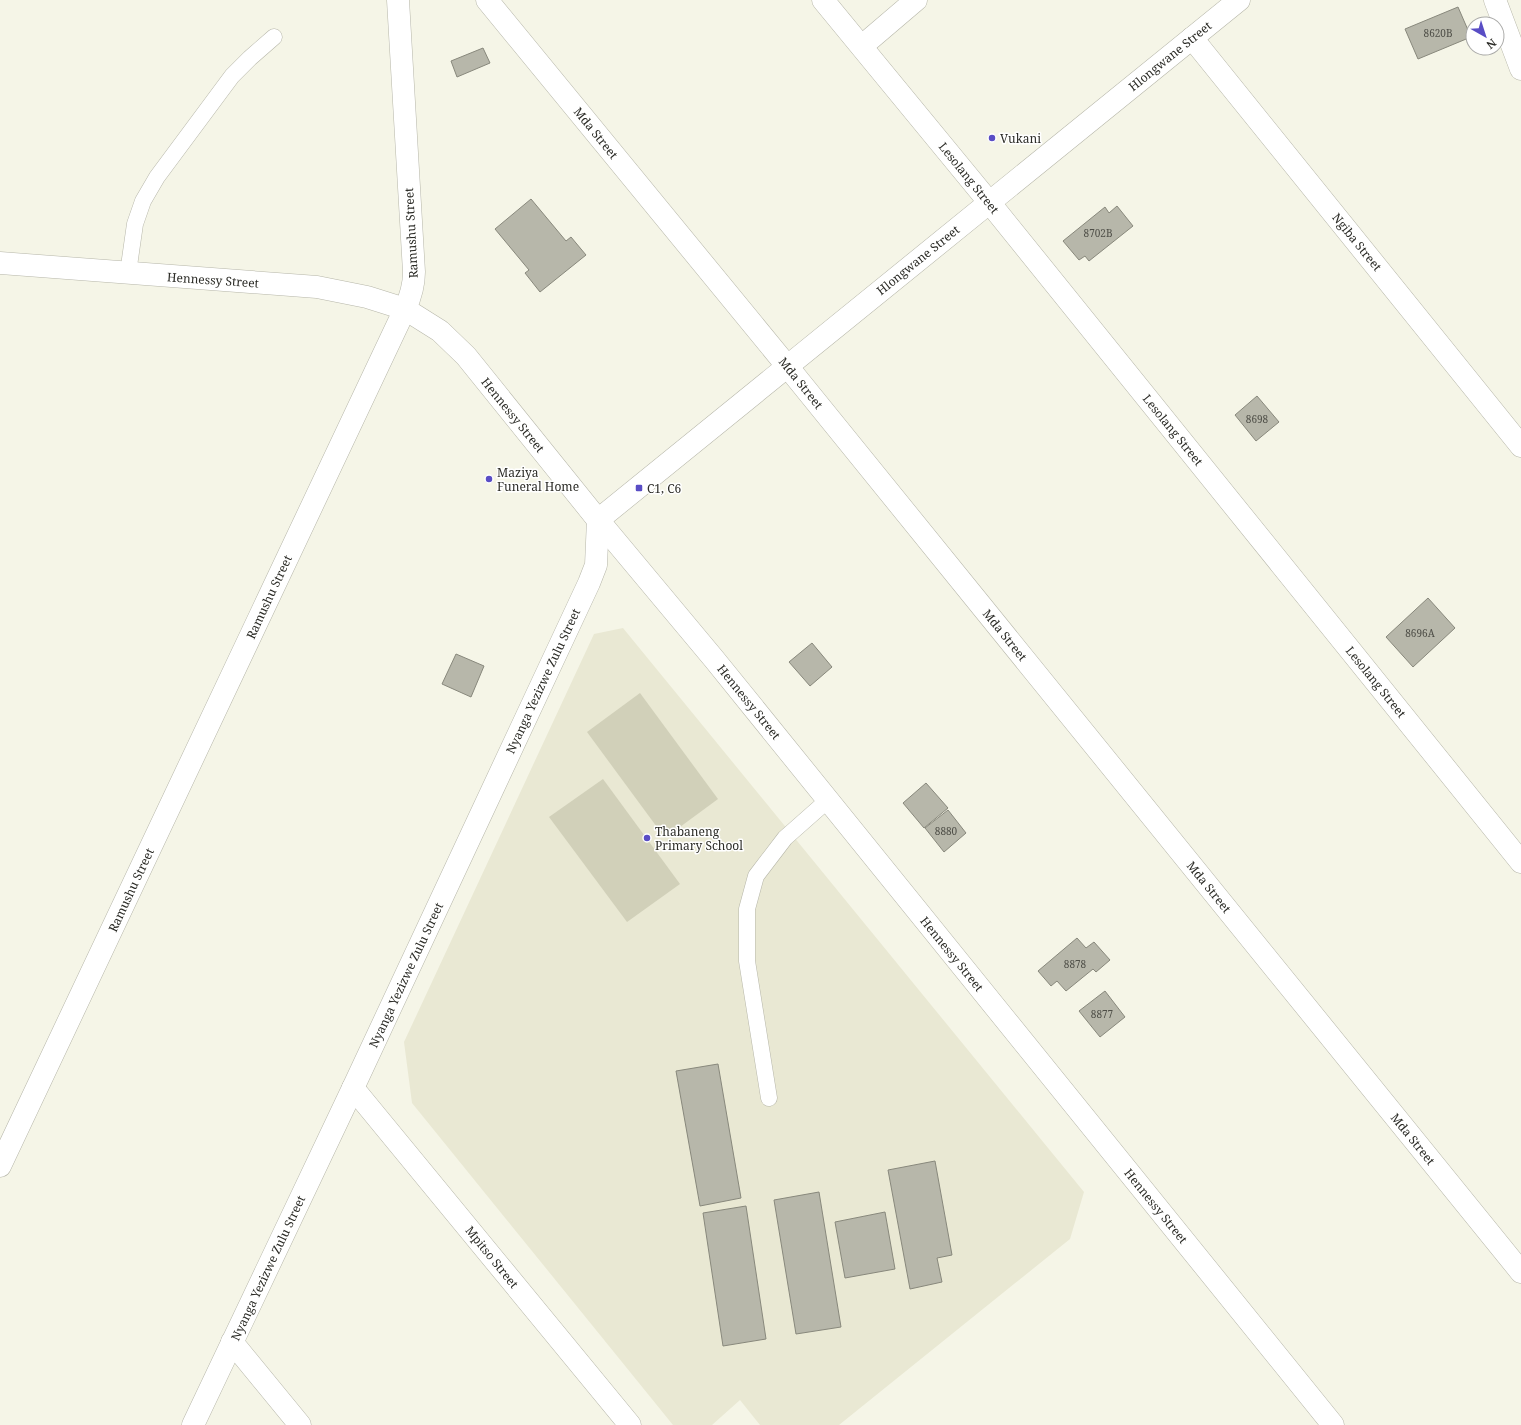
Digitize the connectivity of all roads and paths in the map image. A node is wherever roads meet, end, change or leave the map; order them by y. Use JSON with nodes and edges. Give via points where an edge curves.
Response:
{"nodes":[{"id":1,"x":398,"y":0,"type":"edge"},
{"id":2,"x":487,"y":0,"type":"edge"},
{"id":3,"x":823,"y":0,"type":"edge"},
{"id":4,"x":916,"y":0,"type":"edge"},
{"id":5,"x":1239,"y":0,"type":"edge"},
{"id":6,"x":1495,"y":0,"type":"edge"},
{"id":7,"x":1214,"y":9,"type":"edge"},
{"id":8,"x":274,"y":37,"type":"dead end"},
{"id":9,"x":1192,"y":38,"type":"junction"},
{"id":10,"x":862,"y":46,"type":"junction"},
{"id":11,"x":1521,"y":69,"type":"edge"},
{"id":12,"x":989,"y":202,"type":"junction"},
{"id":13,"x":1,"y":268,"type":"edge"},
{"id":14,"x":128,"y":273,"type":"junction"},
{"id":15,"x":405,"y":309,"type":"junction"},
{"id":16,"x":787,"y":366,"type":"junction"},
{"id":17,"x":1521,"y":446,"type":"edge"},
{"id":18,"x":598,"y":520,"type":"junction"},
{"id":19,"x":828,"y":800,"type":"junction"},
{"id":20,"x":1521,"y":862,"type":"edge"},
{"id":21,"x":353,"y":1088,"type":"junction"},
{"id":22,"x":769,"y":1098,"type":"dead end"},
{"id":23,"x":0,"y":1166,"type":"edge"},
{"id":24,"x":1521,"y":1272,"type":"edge"},
{"id":25,"x":232,"y":1342,"type":"junction"},
{"id":26,"x":193,"y":1425,"type":"edge"},
{"id":27,"x":300,"y":1425,"type":"edge"},
{"id":28,"x":630,"y":1425,"type":"edge"},
{"id":29,"x":1333,"y":1425,"type":"edge"}],
"edges":[{"from":1,"to":15,"type":"street","name":"Ramushu Street","via":[[414,272],[412,294]]},
{"from":2,"to":16,"type":"street","name":"Mda Street"},
{"from":3,"to":10,"type":"street","name":"Lesolang Street"},
{"from":4,"to":10,"type":"street"},
{"from":5,"to":7,"type":"street","name":"Hlongwane Street"},
{"from":6,"to":11,"type":"street"},
{"from":7,"to":9,"type":"street","name":"Hlongwane Street"},
{"from":8,"to":14,"type":"lane","via":[[232,76],[157,176],[143,201],[135,224]]},
{"from":9,"to":12,"type":"street","name":"Hlongwane Street"},
{"from":9,"to":17,"type":"street","name":"Ngiba Street"},
{"from":10,"to":12,"type":"street","name":"Lesolang Street"},
{"from":12,"to":16,"type":"street","name":"Hlongwane Street"},
{"from":12,"to":20,"type":"street","name":"Lesolang Street"},
{"from":13,"to":14,"type":"street","name":"Hennessy Street"},
{"from":14,"to":15,"type":"street","name":"Hennessy Street","via":[[316,287],[367,297]]},
{"from":15,"to":18,"type":"street","name":"Hennessy Street","via":[[440,331],[466,356]]},
{"from":15,"to":23,"type":"street","name":"Ramushu Street"},
{"from":16,"to":18,"type":"street","name":"Hlongwane Street"},
{"from":16,"to":24,"type":"street","name":"Mda Street"},
{"from":18,"to":19,"type":"street","name":"Hennessy Street"},
{"from":18,"to":21,"type":"street","name":"Nyanga Yezizwe Zulu Street","via":[[596,565],[589,583]]},
{"from":19,"to":22,"type":"lane","via":[[785,838],[756,876],[747,910],[748,961]]},
{"from":19,"to":29,"type":"street","name":"Hennessy Street"},
{"from":21,"to":25,"type":"street","name":"Nyanga Yezizwe Zulu Street"},
{"from":21,"to":28,"type":"street","name":"Mpitso Street"},
{"from":25,"to":26,"type":"street","name":"Nyanga Yezizwe Zulu Street"},
{"from":25,"to":27,"type":"street"}]}
